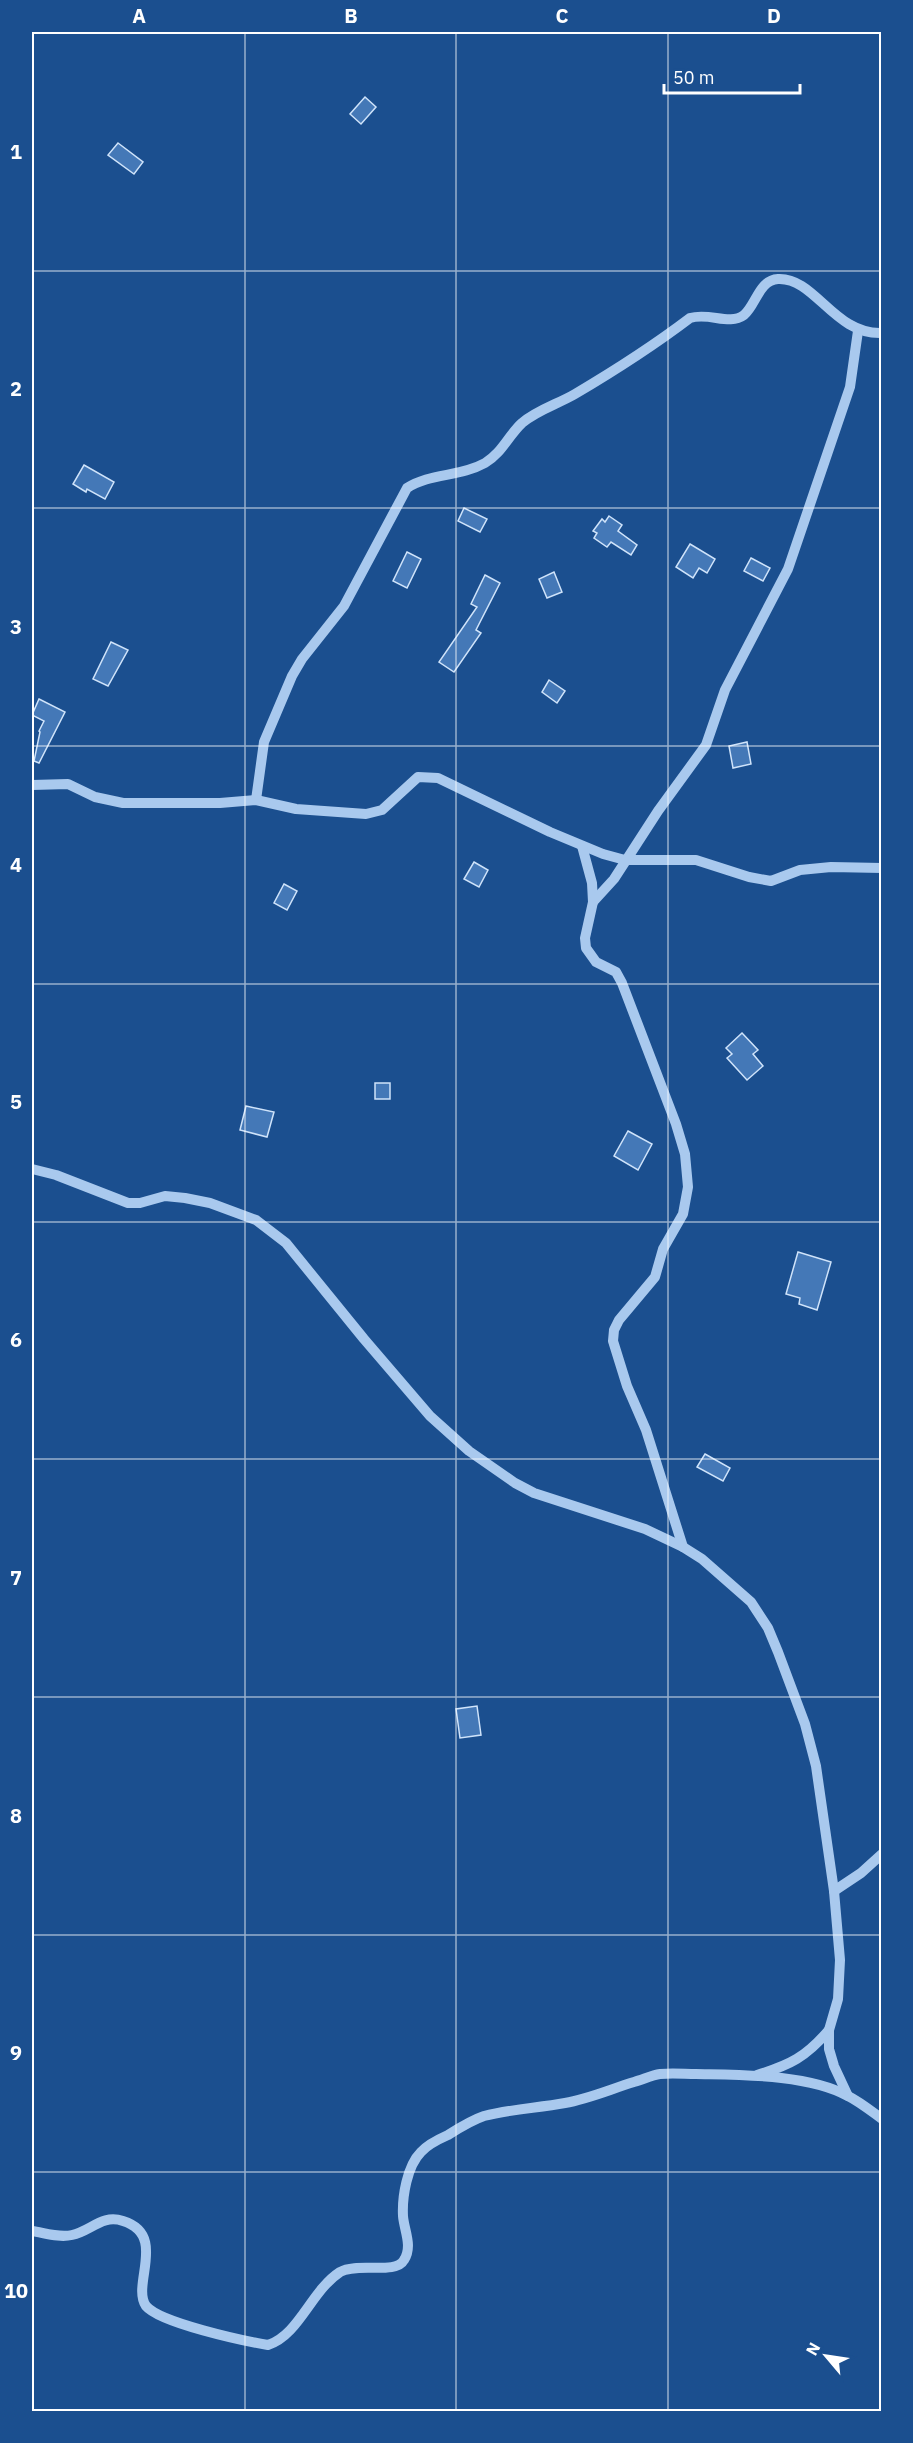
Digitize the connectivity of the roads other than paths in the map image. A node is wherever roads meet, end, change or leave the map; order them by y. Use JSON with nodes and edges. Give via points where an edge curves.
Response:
{"nodes":[{"id":1,"x":858,"y":331,"type":"junction"},
{"id":2,"x":882,"y":333,"type":"edge"},
{"id":3,"x":32,"y":785,"type":"edge"},
{"id":4,"x":256,"y":800,"type":"junction"},
{"id":5,"x":582,"y":846,"type":"junction"},
{"id":6,"x":625,"y":861,"type":"junction"},
{"id":7,"x":882,"y":868,"type":"edge"},
{"id":8,"x":593,"y":902,"type":"junction"},
{"id":9,"x":32,"y":1169,"type":"edge"},
{"id":10,"x":682,"y":1547,"type":"junction"},
{"id":11,"x":882,"y":1854,"type":"edge"},
{"id":12,"x":834,"y":1891,"type":"junction"},
{"id":13,"x":829,"y":2030,"type":"junction"},
{"id":14,"x":754,"y":2076,"type":"junction"},
{"id":15,"x":848,"y":2096,"type":"junction"},
{"id":16,"x":882,"y":2119,"type":"edge"},
{"id":17,"x":32,"y":2231,"type":"edge"}],
"edges":[{"from":1,"to":2,"type":"street"},
{"from":1,"to":4,"type":"street","via":[[800,285],[777,279],[769,282],[744,315],[735,320],[710,315],[690,318],[607,375],[538,412],[521,423],[491,460],[473,470],[417,482],[407,488],[344,606],[292,676],[264,742]]},
{"from":1,"to":6,"type":"street","via":[[847,396],[788,569],[725,690],[706,745]]},
{"from":3,"to":4,"type":"street","via":[[68,784],[95,797],[123,803]]},
{"from":4,"to":5,"type":"street","via":[[296,809],[366,814],[382,810],[418,777],[438,778]]},
{"from":5,"to":6,"type":"street"},
{"from":5,"to":8,"type":"street"},
{"from":6,"to":7,"type":"street","via":[[696,860],[749,878],[771,881],[800,870]]},
{"from":6,"to":8,"type":"street","via":[[606,891]]},
{"from":8,"to":10,"type":"street","via":[[586,948],[596,962],[616,972],[622,983],[675,1124],[688,1171],[683,1214],[663,1250],[655,1277],[619,1320],[613,1341],[646,1430]]},
{"from":9,"to":10,"type":"street","via":[[128,1203],[185,1198],[256,1220],[286,1243],[430,1416],[469,1451],[534,1493],[645,1529]]},
{"from":10,"to":12,"type":"street","via":[[702,1559],[751,1602],[768,1628],[805,1724],[816,1766]]},
{"from":11,"to":12,"type":"street"},
{"from":12,"to":13,"type":"street","via":[[840,1980]]},
{"from":13,"to":14,"type":"street","via":[[794,2062]]},
{"from":13,"to":15,"type":"street","via":[[829,2049]]},
{"from":14,"to":15,"type":"street","via":[[825,2086]]},
{"from":14,"to":17,"type":"street","via":[[659,2074],[568,2103],[482,2117],[436,2141],[421,2152],[408,2178],[403,2217],[408,2241],[404,2261],[390,2268],[357,2267],[343,2271],[328,2282],[278,2342],[268,2344],[198,2328],[166,2318],[147,2306],[143,2299],[146,2246],[134,2226],[123,2220],[99,2221],[75,2235]]},
{"from":15,"to":16,"type":"street"}]}
